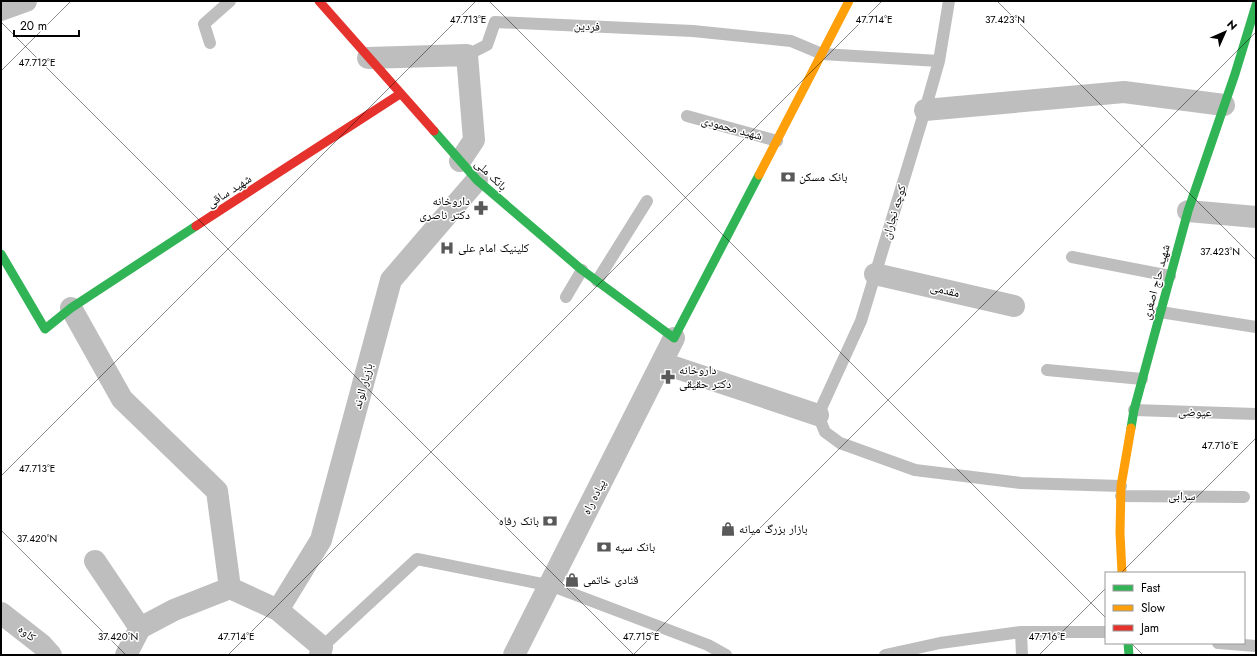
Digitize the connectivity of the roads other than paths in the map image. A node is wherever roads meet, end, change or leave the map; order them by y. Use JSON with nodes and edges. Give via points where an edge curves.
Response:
{"nodes":[{"id":1,"x":26,"y":1,"type":"edge"},
{"id":2,"x":230,"y":1,"type":"edge"},
{"id":3,"x":319,"y":1,"type":"edge"},
{"id":4,"x":849,"y":1,"type":"edge"},
{"id":5,"x":949,"y":1,"type":"edge"},
{"id":6,"x":1256,"y":4,"type":"edge"},
{"id":7,"x":1,"y":10,"type":"edge"},
{"id":8,"x":210,"y":43,"type":"dead end"},
{"id":9,"x":822,"y":54,"type":"junction"},
{"id":10,"x":467,"y":55,"type":"junction"},
{"id":11,"x":368,"y":58,"type":"junction"},
{"id":12,"x":939,"y":61,"type":"junction"},
{"id":13,"x":400,"y":94,"type":"junction"},
{"id":14,"x":1224,"y":104,"type":"junction"},
{"id":15,"x":925,"y":110,"type":"junction"},
{"id":16,"x":687,"y":116,"type":"dead end"},
{"id":17,"x":777,"y":141,"type":"junction"},
{"id":18,"x":460,"y":162,"type":"junction"},
{"id":19,"x":477,"y":180,"type":"junction"},
{"id":20,"x":647,"y":201,"type":"dead end"},
{"id":21,"x":1188,"y":211,"type":"junction"},
{"id":22,"x":1256,"y":217,"type":"edge"},
{"id":23,"x":1,"y":254,"type":"edge"},
{"id":24,"x":1072,"y":257,"type":"dead end"},
{"id":25,"x":582,"y":270,"type":"junction"},
{"id":26,"x":875,"y":274,"type":"junction"},
{"id":27,"x":1170,"y":276,"type":"junction"},
{"id":28,"x":597,"y":281,"type":"junction"},
{"id":29,"x":566,"y":297,"type":"dead end"},
{"id":30,"x":1014,"y":306,"type":"dead end"},
{"id":31,"x":71,"y":308,"type":"junction"},
{"id":32,"x":1160,"y":312,"type":"junction"},
{"id":33,"x":1256,"y":327,"type":"edge"},
{"id":34,"x":674,"y":338,"type":"junction"},
{"id":35,"x":662,"y":363,"type":"junction"},
{"id":36,"x":1047,"y":370,"type":"dead end"},
{"id":37,"x":1142,"y":379,"type":"junction"},
{"id":38,"x":1134,"y":410,"type":"junction"},
{"id":39,"x":1256,"y":414,"type":"edge"},
{"id":40,"x":818,"y":415,"type":"junction"},
{"id":41,"x":1121,"y":491,"type":"junction"},
{"id":42,"x":1244,"y":497,"type":"dead end"},
{"id":43,"x":95,"y":561,"type":"dead end"},
{"id":44,"x":1122,"y":572,"type":"edge"},
{"id":45,"x":549,"y":585,"type":"junction"},
{"id":46,"x":230,"y":588,"type":"junction"},
{"id":47,"x":278,"y":610,"type":"junction"},
{"id":48,"x":1,"y":613,"type":"edge"},
{"id":49,"x":140,"y":628,"type":"junction"},
{"id":50,"x":1021,"y":632,"type":"junction"},
{"id":51,"x":1105,"y":632,"type":"edge"},
{"id":52,"x":1128,"y":644,"type":"edge"},
{"id":53,"x":1231,"y":644,"type":"edge"},
{"id":54,"x":1256,"y":646,"type":"edge"},
{"id":55,"x":321,"y":651,"type":"edge"},
{"id":56,"x":50,"y":655,"type":"edge"},
{"id":57,"x":126,"y":655,"type":"edge"},
{"id":58,"x":514,"y":655,"type":"edge"},
{"id":59,"x":726,"y":655,"type":"edge"},
{"id":60,"x":885,"y":655,"type":"edge"},
{"id":61,"x":1022,"y":655,"type":"edge"},
{"id":62,"x":1129,"y":655,"type":"edge"}],
"edges":[{"from":1,"to":7,"type":"street"},
{"from":2,"to":8,"type":"lane","via":[[204,24]]},
{"from":3,"to":11,"type":"main road","name":"بانک ملی"},
{"from":4,"to":9,"type":"main road"},
{"from":5,"to":12,"type":"lane","name":"کوچه نجاران"},
{"from":6,"to":14,"type":"main road","name":"شهید حاج اصغری"},
{"from":9,"to":10,"type":"lane","name":"فردین","via":[[791,41],[693,31],[495,22],[487,45]]},
{"from":9,"to":12,"type":"lane"},
{"from":9,"to":17,"type":"main road"},
{"from":10,"to":11,"type":"street","name":"فردین"},
{"from":10,"to":18,"type":"street","via":[[474,140]]},
{"from":11,"to":13,"type":"main road","name":"بانک ملی"},
{"from":12,"to":15,"type":"lane","name":"کوچه نجاران"},
{"from":13,"to":18,"type":"main road","name":"بانک ملی"},
{"from":13,"to":31,"type":"main road","name":"شهید ساقی"},
{"from":14,"to":15,"type":"street","via":[[1124,92]]},
{"from":14,"to":21,"type":"main road","name":"شهید حاج اصغری"},
{"from":15,"to":26,"type":"lane","name":"کوچه نجاران"},
{"from":16,"to":17,"type":"lane","name":"شهید محمودی"},
{"from":17,"to":34,"type":"main road"},
{"from":18,"to":19,"type":"main road","name":"بانک ملی"},
{"from":19,"to":25,"type":"main road","name":"بانک ملی"},
{"from":19,"to":47,"type":"street","name":"بازیار الوند","via":[[391,280],[321,540]]},
{"from":20,"to":28,"type":"lane"},
{"from":21,"to":22,"type":"street"},
{"from":21,"to":27,"type":"main road","name":"شهید حاج اصغری"},
{"from":23,"to":31,"type":"main road","name":"شهید ساقی","via":[[45,329]]},
{"from":24,"to":27,"type":"lane"},
{"from":25,"to":28,"type":"main road","name":"بانک ملی"},
{"from":25,"to":29,"type":"lane"},
{"from":26,"to":30,"type":"street","name":"مقدمی"},
{"from":26,"to":40,"type":"lane","name":"کوچه نجاران","via":[[861,321]]},
{"from":27,"to":32,"type":"main road","name":"شهید حاج اصغری"},
{"from":28,"to":34,"type":"main road","name":"بانک ملی"},
{"from":31,"to":46,"type":"street","via":[[122,400],[216,491]]},
{"from":32,"to":33,"type":"lane"},
{"from":32,"to":37,"type":"main road","name":"شهید حاج اصغری"},
{"from":34,"to":35,"type":"street","name":"پیاده راه"},
{"from":35,"to":40,"type":"street"},
{"from":35,"to":45,"type":"street","name":"پیاده راه"},
{"from":36,"to":37,"type":"lane"},
{"from":37,"to":38,"type":"main road","name":"شهید حاج اصغری"},
{"from":38,"to":39,"type":"lane","name":"عیوضی"},
{"from":38,"to":41,"type":"main road","name":"شهید حاج اصغری"},
{"from":40,"to":41,"type":"lane","name":"سرابی","via":[[825,432],[840,443],[915,470],[1021,483]]},
{"from":41,"to":42,"type":"lane","name":"سرابی"},
{"from":41,"to":44,"type":"main road","name":"شهید حاج اصغری"},
{"from":43,"to":49,"type":"street"},
{"from":45,"to":55,"type":"lane","via":[[417,559]]},
{"from":45,"to":58,"type":"street","name":"پیاده راه"},
{"from":45,"to":59,"type":"lane","via":[[708,645]]},
{"from":46,"to":47,"type":"street"},
{"from":46,"to":49,"type":"street","via":[[174,610]]},
{"from":47,"to":55,"type":"street"},
{"from":48,"to":56,"type":"street","name":"کاوه","via":[[42,645]]},
{"from":49,"to":57,"type":"street"},
{"from":50,"to":51,"type":"lane"},
{"from":50,"to":60,"type":"lane","via":[[940,643]]},
{"from":50,"to":61,"type":"lane"},
{"from":52,"to":62,"type":"main road"},
{"from":53,"to":54,"type":"lane"}]}
